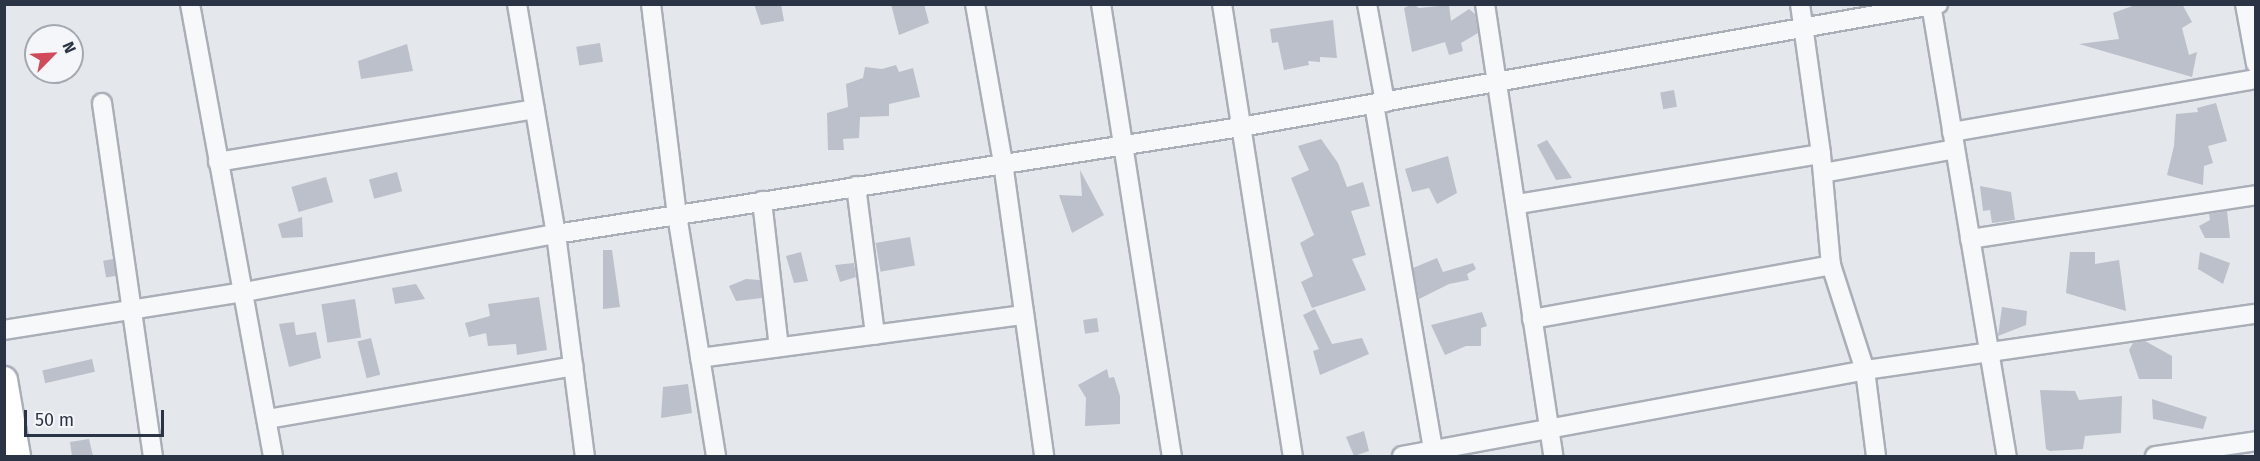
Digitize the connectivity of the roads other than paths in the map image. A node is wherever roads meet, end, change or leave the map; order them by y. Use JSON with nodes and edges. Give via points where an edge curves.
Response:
{"nodes":[{"id":1,"x":190,"y":4,"type":"edge"},
{"id":2,"x":517,"y":4,"type":"edge"},
{"id":3,"x":651,"y":4,"type":"edge"},
{"id":4,"x":975,"y":4,"type":"edge"},
{"id":5,"x":1101,"y":4,"type":"edge"},
{"id":6,"x":1222,"y":4,"type":"edge"},
{"id":7,"x":1367,"y":4,"type":"edge"},
{"id":8,"x":1485,"y":4,"type":"edge"},
{"id":9,"x":1800,"y":4,"type":"edge"},
{"id":10,"x":2245,"y":4,"type":"edge"},
{"id":11,"x":1934,"y":5,"type":"edge"},
{"id":12,"x":1804,"y":29,"type":"junction"},
{"id":13,"x":2256,"y":64,"type":"edge"},
{"id":14,"x":2256,"y":79,"type":"edge"},
{"id":15,"x":1500,"y":83,"type":"junction"},
{"id":16,"x":102,"y":103,"type":"dead end"},
{"id":17,"x":1380,"y":103,"type":"junction"},
{"id":18,"x":535,"y":109,"type":"junction"},
{"id":19,"x":1241,"y":127,"type":"junction"},
{"id":20,"x":1954,"y":140,"type":"junction"},
{"id":21,"x":1121,"y":145,"type":"junction"},
{"id":22,"x":1821,"y":154,"type":"junction"},
{"id":23,"x":218,"y":162,"type":"junction"},
{"id":24,"x":1003,"y":163,"type":"junction"},
{"id":25,"x":1823,"y":173,"type":"junction"},
{"id":26,"x":856,"y":186,"type":"junction"},
{"id":27,"x":2256,"y":195,"type":"edge"},
{"id":28,"x":762,"y":201,"type":"junction"},
{"id":29,"x":1518,"y":204,"type":"junction"},
{"id":30,"x":677,"y":214,"type":"junction"},
{"id":31,"x":556,"y":234,"type":"junction"},
{"id":32,"x":1970,"y":239,"type":"junction"},
{"id":33,"x":1831,"y":266,"type":"junction"},
{"id":34,"x":245,"y":292,"type":"junction"},
{"id":35,"x":131,"y":309,"type":"junction"},
{"id":36,"x":2256,"y":314,"type":"edge"},
{"id":37,"x":1024,"y":315,"type":"junction"},
{"id":38,"x":1532,"y":319,"type":"junction"},
{"id":39,"x":4,"y":330,"type":"edge"},
{"id":40,"x":875,"y":335,"type":"junction"},
{"id":41,"x":779,"y":347,"type":"junction"},
{"id":42,"x":1989,"y":354,"type":"junction"},
{"id":43,"x":700,"y":358,"type":"junction"},
{"id":44,"x":573,"y":366,"type":"junction"},
{"id":45,"x":1865,"y":370,"type":"junction"},
{"id":46,"x":4,"y":380,"type":"edge"},
{"id":47,"x":267,"y":419,"type":"junction"},
{"id":48,"x":1549,"y":428,"type":"junction"},
{"id":49,"x":2256,"y":441,"type":"edge"},
{"id":50,"x":1433,"y":450,"type":"junction"},
{"id":51,"x":17,"y":456,"type":"edge"},
{"id":52,"x":153,"y":456,"type":"edge"},
{"id":53,"x":273,"y":456,"type":"edge"},
{"id":54,"x":585,"y":456,"type":"edge"},
{"id":55,"x":716,"y":456,"type":"edge"},
{"id":56,"x":1044,"y":456,"type":"edge"},
{"id":57,"x":1172,"y":456,"type":"edge"},
{"id":58,"x":1293,"y":456,"type":"edge"},
{"id":59,"x":1402,"y":456,"type":"edge"},
{"id":60,"x":1553,"y":456,"type":"edge"},
{"id":61,"x":1876,"y":456,"type":"edge"},
{"id":62,"x":2007,"y":456,"type":"edge"},
{"id":63,"x":2155,"y":456,"type":"edge"}],
"edges":[{"from":1,"to":23,"type":"street"},
{"from":2,"to":18,"type":"street"},
{"from":3,"to":30,"type":"street"},
{"from":4,"to":24,"type":"street"},
{"from":5,"to":21,"type":"street"},
{"from":6,"to":19,"type":"street"},
{"from":7,"to":17,"type":"street"},
{"from":8,"to":15,"type":"street"},
{"from":9,"to":12,"type":"street"},
{"from":10,"to":13,"type":"street"},
{"from":11,"to":12,"type":"street"},
{"from":11,"to":20,"type":"street"},
{"from":12,"to":15,"type":"street"},
{"from":12,"to":22,"type":"street"},
{"from":14,"to":20,"type":"street"},
{"from":15,"to":17,"type":"street"},
{"from":15,"to":29,"type":"street"},
{"from":16,"to":35,"type":"street"},
{"from":17,"to":19,"type":"street"},
{"from":17,"to":50,"type":"street"},
{"from":18,"to":23,"type":"street"},
{"from":18,"to":31,"type":"street"},
{"from":19,"to":21,"type":"street"},
{"from":19,"to":58,"type":"street"},
{"from":20,"to":25,"type":"street"},
{"from":20,"to":32,"type":"street"},
{"from":21,"to":24,"type":"street"},
{"from":21,"to":57,"type":"street"},
{"from":22,"to":25,"type":"street"},
{"from":22,"to":29,"type":"street"},
{"from":23,"to":34,"type":"street"},
{"from":24,"to":26,"type":"street"},
{"from":24,"to":37,"type":"street"},
{"from":25,"to":33,"type":"street"},
{"from":26,"to":28,"type":"street"},
{"from":26,"to":40,"type":"street"},
{"from":27,"to":32,"type":"street"},
{"from":28,"to":30,"type":"street"},
{"from":28,"to":41,"type":"street"},
{"from":29,"to":38,"type":"street"},
{"from":30,"to":31,"type":"street"},
{"from":30,"to":43,"type":"street"},
{"from":31,"to":34,"type":"street"},
{"from":31,"to":44,"type":"street"},
{"from":32,"to":42,"type":"street"},
{"from":33,"to":38,"type":"street"},
{"from":33,"to":45,"type":"street"},
{"from":34,"to":35,"type":"street"},
{"from":34,"to":47,"type":"street"},
{"from":35,"to":39,"type":"street"},
{"from":35,"to":52,"type":"street"},
{"from":36,"to":42,"type":"street"},
{"from":37,"to":40,"type":"street"},
{"from":37,"to":56,"type":"street"},
{"from":38,"to":48,"type":"street"},
{"from":40,"to":41,"type":"street"},
{"from":41,"to":43,"type":"street"},
{"from":42,"to":45,"type":"street"},
{"from":42,"to":62,"type":"street"},
{"from":43,"to":55,"type":"street"},
{"from":44,"to":47,"type":"street"},
{"from":44,"to":54,"type":"street"},
{"from":45,"to":48,"type":"street"},
{"from":45,"to":61,"type":"street"},
{"from":46,"to":51,"type":"street"},
{"from":47,"to":53,"type":"street"},
{"from":48,"to":50,"type":"street"},
{"from":48,"to":60,"type":"street"},
{"from":49,"to":63,"type":"street"},
{"from":50,"to":59,"type":"street"}]}
